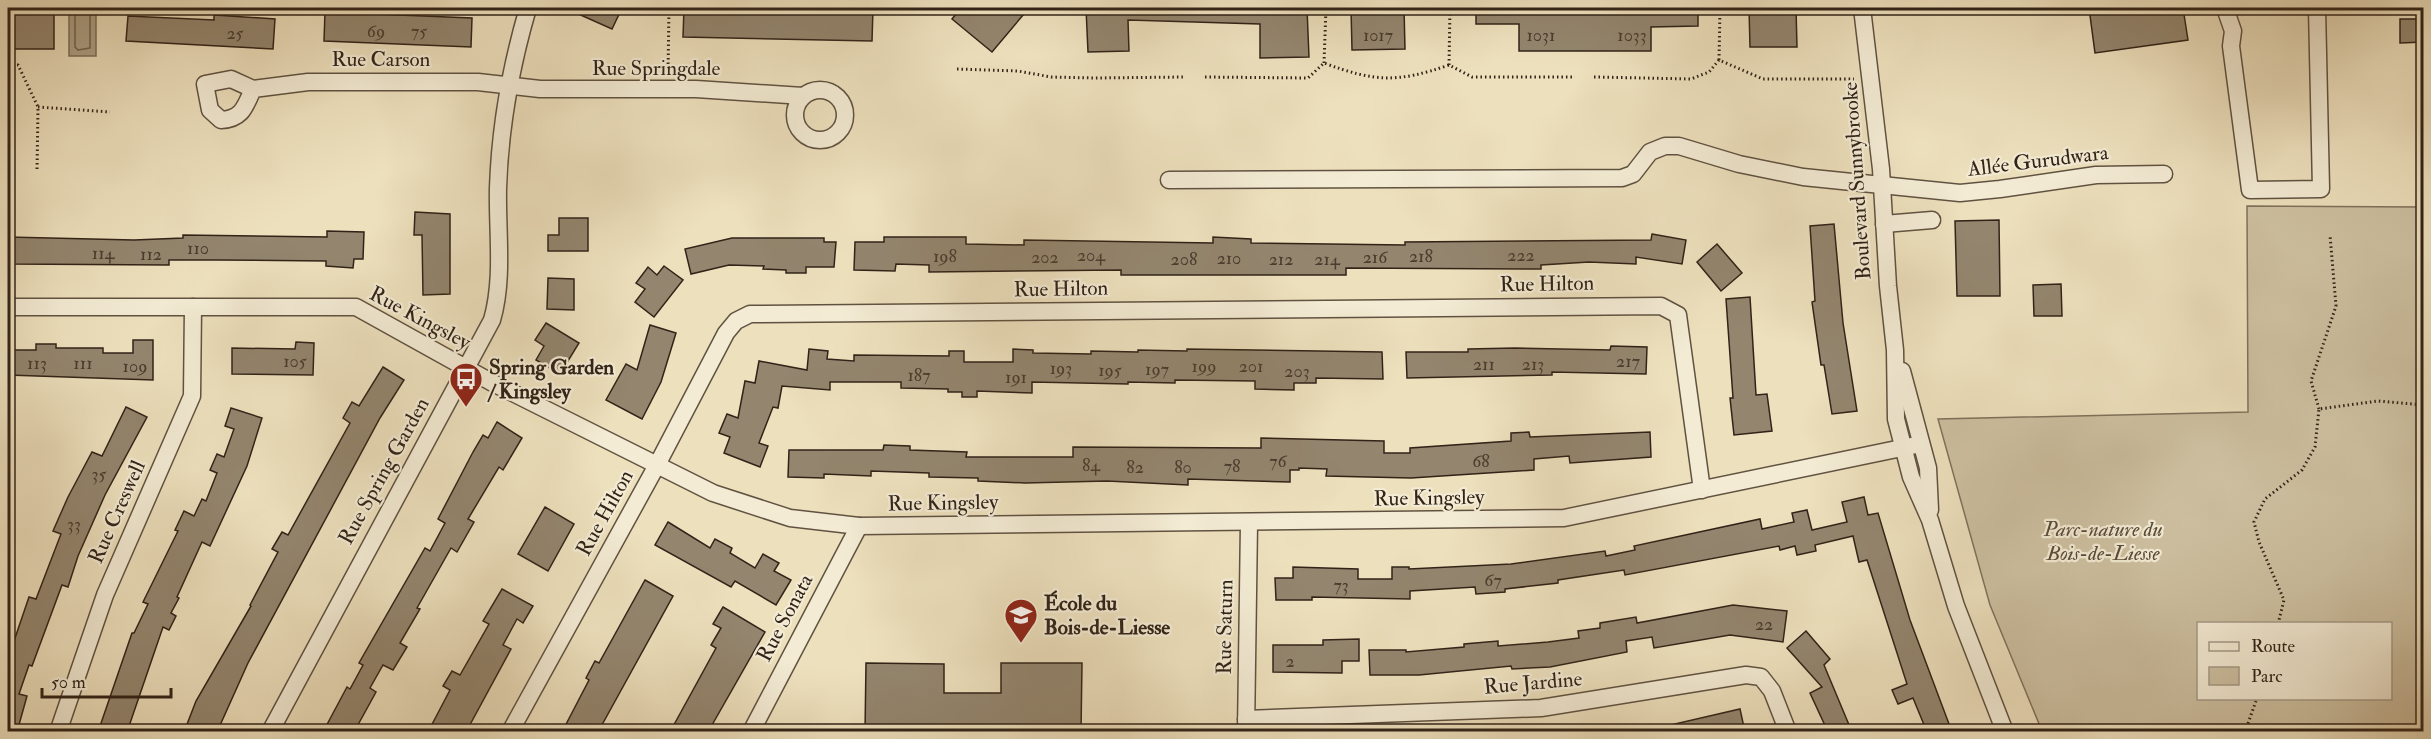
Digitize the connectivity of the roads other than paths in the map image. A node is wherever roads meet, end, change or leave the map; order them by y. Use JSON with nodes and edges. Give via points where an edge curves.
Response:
{"nodes":[{"id":1,"x":528,"y":8,"type":"edge"},
{"id":2,"x":1862,"y":8,"type":"edge"},
{"id":3,"x":2225,"y":8,"type":"edge"},
{"id":4,"x":2317,"y":8,"type":"edge"},
{"id":5,"x":510,"y":85,"type":"junction"},
{"id":6,"x":253,"y":89,"type":"dead end"},
{"id":7,"x":803,"y":96,"type":"dead end"},
{"id":8,"x":2164,"y":174,"type":"dead end"},
{"id":9,"x":1169,"y":180,"type":"dead end"},
{"id":10,"x":1882,"y":184,"type":"junction"},
{"id":11,"x":1932,"y":220,"type":"dead end"},
{"id":12,"x":1884,"y":224,"type":"junction"},
{"id":13,"x":8,"y":307,"type":"edge"},
{"id":14,"x":193,"y":307,"type":"junction"},
{"id":15,"x":1895,"y":350,"type":"junction"},
{"id":16,"x":466,"y":369,"type":"junction"},
{"id":17,"x":1922,"y":444,"type":"junction"},
{"id":18,"x":1904,"y":448,"type":"junction"},
{"id":19,"x":657,"y":465,"type":"junction"},
{"id":20,"x":1702,"y":490,"type":"junction"},
{"id":21,"x":1930,"y":520,"type":"junction"},
{"id":22,"x":1249,"y":523,"type":"junction"},
{"id":23,"x":859,"y":526,"type":"junction"},
{"id":24,"x":1246,"y":725,"type":"edge"},
{"id":25,"x":58,"y":732,"type":"edge"},
{"id":26,"x":270,"y":732,"type":"edge"},
{"id":27,"x":510,"y":732,"type":"edge"},
{"id":28,"x":751,"y":732,"type":"edge"},
{"id":29,"x":1788,"y":732,"type":"edge"},
{"id":30,"x":2005,"y":732,"type":"edge"}],
"edges":[{"from":1,"to":5,"type":"street","name":"Rue Spring Garden"},
{"from":2,"to":10,"type":"street","name":"Boulevard Sunnybrooke"},
{"from":3,"to":4,"type":"street","via":[[2233,31],[2231,46],[2250,189],[2321,189]]},
{"from":5,"to":6,"type":"street","name":"Rue Carson","via":[[308,82]]},
{"from":5,"to":7,"type":"street","name":"Rue Springdale"},
{"from":5,"to":16,"type":"street","name":"Rue Spring Garden","via":[[500,157],[496,303],[486,336]]},
{"from":8,"to":10,"type":"street","name":"Allée Gurudwara","via":[[2096,175],[1960,193]]},
{"from":9,"to":10,"type":"street","name":"Allée Gurudwara","via":[[1622,178],[1634,174],[1650,152],[1679,146],[1803,177]]},
{"from":10,"to":12,"type":"street","name":"Boulevard Sunnybrooke"},
{"from":11,"to":12,"type":"street"},
{"from":12,"to":15,"type":"street","name":"Boulevard Sunnybrooke"},
{"from":13,"to":14,"type":"street","name":"Rue Kingsley"},
{"from":14,"to":16,"type":"street","name":"Rue Kingsley","via":[[356,307]]},
{"from":14,"to":25,"type":"street","name":"Rue Creswell","via":[[192,396],[105,595]]},
{"from":15,"to":17,"type":"street","name":"Boulevard Sunnybrooke"},
{"from":15,"to":18,"type":"street","name":"Boulevard Sunnybrooke","via":[[1896,419]]},
{"from":16,"to":19,"type":"street","name":"Rue Kingsley"},
{"from":16,"to":26,"type":"street","name":"Rue Spring Garden"},
{"from":17,"to":18,"type":"street","name":"Rue Kingsley"},
{"from":17,"to":21,"type":"street","name":"Boulevard Sunnybrooke","via":[[1928,471]]},
{"from":18,"to":20,"type":"street","name":"Rue Kingsley"},
{"from":18,"to":21,"type":"street","name":"Boulevard Sunnybrooke","via":[[1911,477]]},
{"from":19,"to":20,"type":"street","name":"Rue Hilton","via":[[726,333],[736,321],[750,314],[1661,306],[1678,315]]},
{"from":19,"to":23,"type":"street","name":"Rue Kingsley","via":[[713,493],[789,518]]},
{"from":19,"to":27,"type":"street","name":"Rue Hilton"},
{"from":20,"to":22,"type":"street","name":"Rue Kingsley","via":[[1564,518]]},
{"from":21,"to":30,"type":"street","name":"Boulevard Sunnybrooke","via":[[1968,642]]},
{"from":22,"to":23,"type":"street","name":"Rue Kingsley"},
{"from":22,"to":24,"type":"street","name":"Rue Saturn"},
{"from":23,"to":28,"type":"street","name":"Rue Sonata"},
{"from":24,"to":29,"type":"street","name":"Rue Jardine","via":[[1541,708],[1746,675],[1761,677],[1772,691]]}]}
